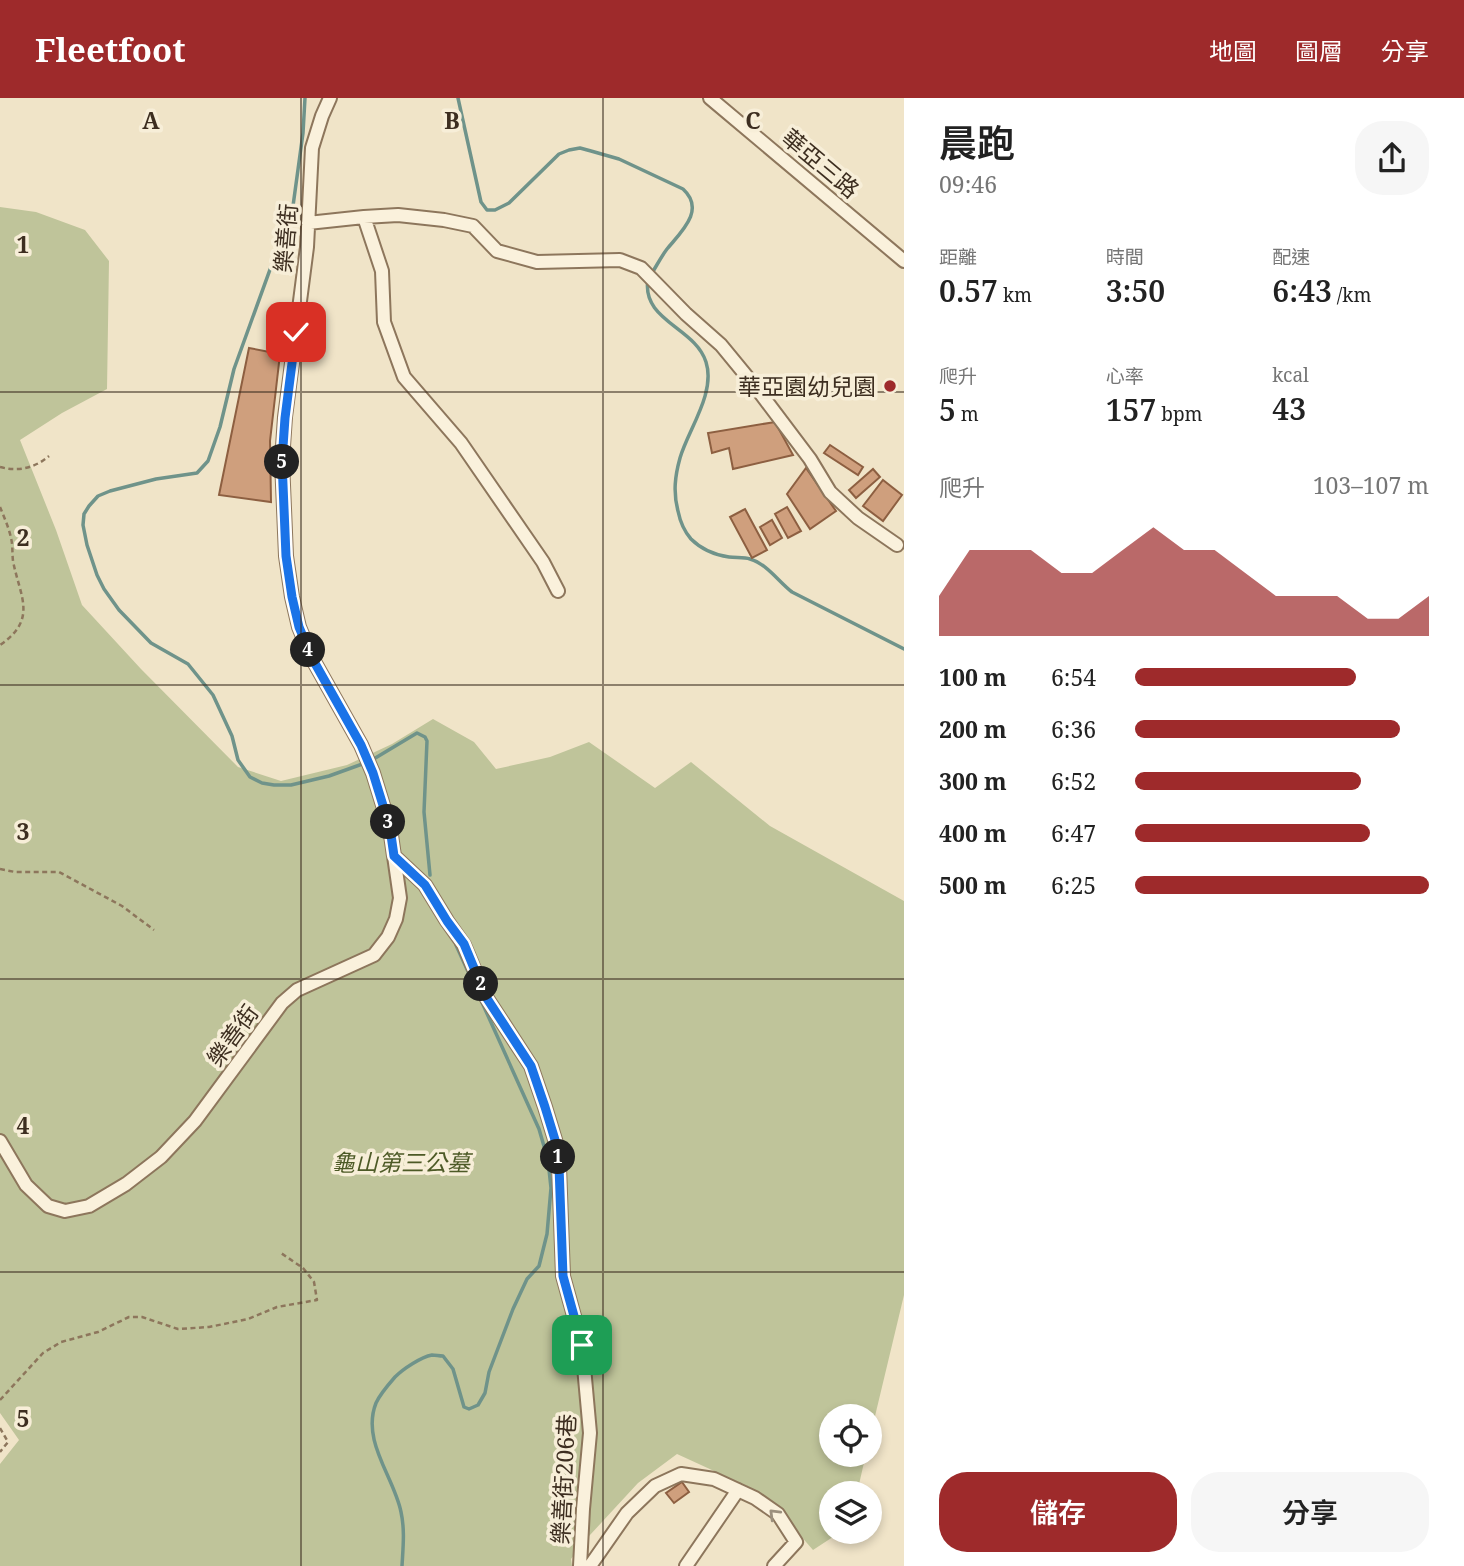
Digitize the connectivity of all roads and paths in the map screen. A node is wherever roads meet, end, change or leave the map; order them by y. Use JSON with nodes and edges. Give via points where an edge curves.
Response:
{"nodes":[{"id":1,"x":330,"y":98,"type":"edge"},
{"id":2,"x":711,"y":98,"type":"edge"},
{"id":3,"x":364,"y":217,"type":"junction"},
{"id":4,"x":308,"y":223,"type":"junction"},
{"id":5,"x":904,"y":261,"type":"edge"},
{"id":6,"x":49,"y":456,"type":"dead end"},
{"id":7,"x":0,"y":467,"type":"edge"},
{"id":8,"x":0,"y":507,"type":"edge"},
{"id":9,"x":897,"y":545,"type":"dead end"},
{"id":10,"x":558,"y":591,"type":"dead end"},
{"id":11,"x":0,"y":645,"type":"edge"},
{"id":12,"x":394,"y":856,"type":"junction"},
{"id":13,"x":0,"y":869,"type":"edge"},
{"id":14,"x":154,"y":930,"type":"dead end"},
{"id":15,"x":0,"y":1141,"type":"edge"},
{"id":16,"x":281,"y":1253,"type":"dead end"},
{"id":17,"x":0,"y":1400,"type":"edge"},
{"id":18,"x":0,"y":1428,"type":"edge"},
{"id":19,"x":0,"y":1452,"type":"edge"},
{"id":20,"x":738,"y":1490,"type":"junction"},
{"id":21,"x":580,"y":1566,"type":"edge"},
{"id":22,"x":590,"y":1566,"type":"edge"},
{"id":23,"x":686,"y":1566,"type":"edge"},
{"id":24,"x":774,"y":1566,"type":"edge"}],
"edges":[{"from":1,"to":4,"type":"street","name":"樂善街","via":[[312,148]]},
{"from":2,"to":5,"type":"street","name":"華亞三路"},
{"from":3,"to":4,"type":"street"},
{"from":3,"to":9,"type":"street","via":[[398,215],[473,226],[497,251],[537,262],[620,260],[641,268],[721,345],[810,459],[830,492]]},
{"from":3,"to":10,"type":"street","via":[[382,271],[384,322],[404,377],[461,443]]},
{"from":4,"to":12,"type":"street","name":"樂善街","via":[[282,461],[286,556],[299,627],[373,773]]},
{"from":6,"to":7,"type":"path","via":[[38,466]]},
{"from":8,"to":11,"type":"path","via":[[11,539],[24,617],[13,636]]},
{"from":12,"to":15,"type":"street","name":"樂善街","via":[[400,898],[396,919],[374,955],[297,990],[282,1003],[195,1121],[161,1157],[126,1184],[89,1206],[65,1211],[48,1206],[26,1185]]},
{"from":12,"to":21,"type":"street","name":"樂善街206巷","via":[[425,885],[464,944],[486,997],[531,1066],[556,1143],[563,1276],[582,1345],[590,1433]]},
{"from":13,"to":14,"type":"path","via":[[60,872],[122,906]]},
{"from":16,"to":17,"type":"path","via":[[314,1282],[317,1300],[209,1328],[178,1329],[129,1317],[43,1353]]},
{"from":18,"to":19,"type":"path","via":[[8,1442]]},
{"from":20,"to":22,"type":"street","via":[[714,1479],[681,1474],[655,1486],[627,1513]]},
{"from":20,"to":23,"type":"street"},
{"from":24,"to":20,"type":"street","one_way":true,"via":[[796,1542],[778,1514]]}]}
